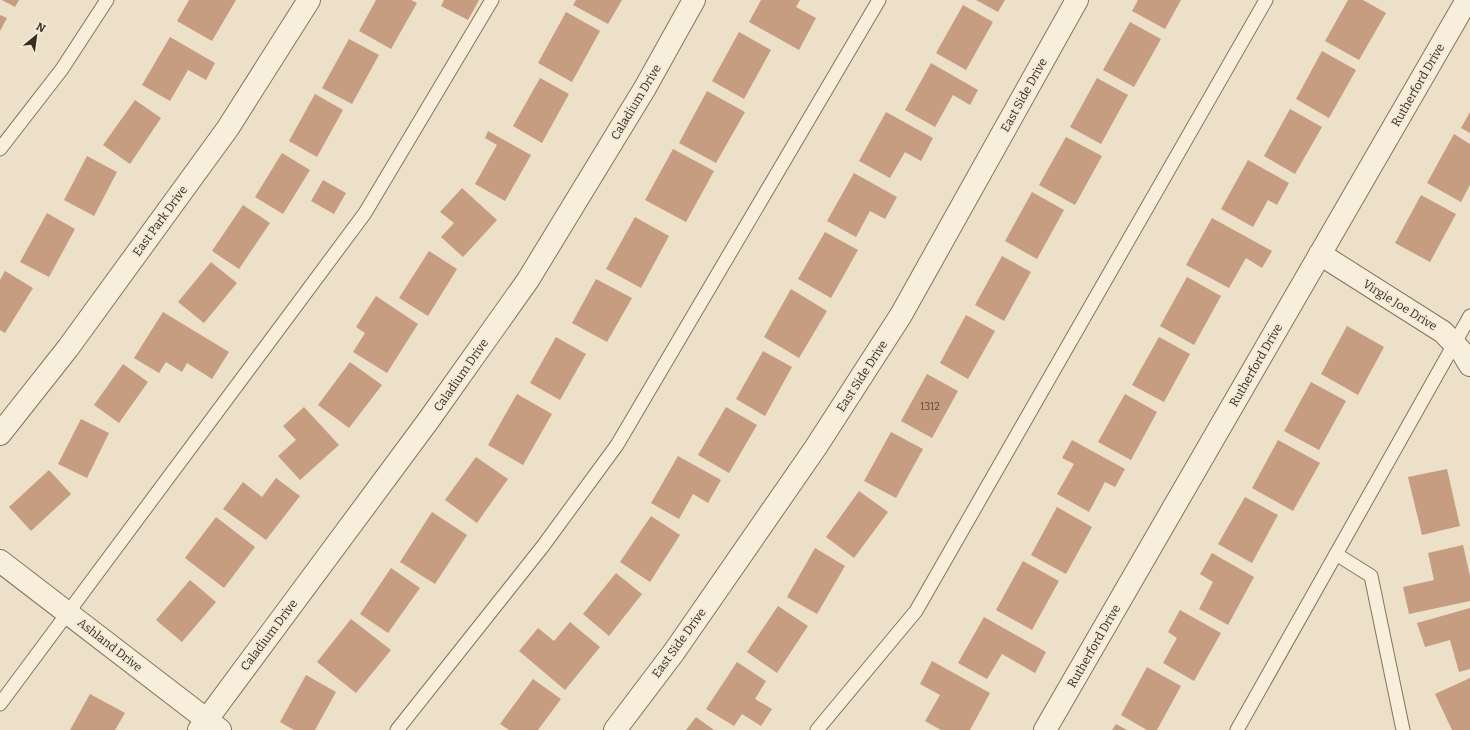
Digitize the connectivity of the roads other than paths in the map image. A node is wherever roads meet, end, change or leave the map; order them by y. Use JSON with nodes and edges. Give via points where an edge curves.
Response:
{"nodes":[{"id":1,"x":107,"y":0,"type":"edge"},
{"id":2,"x":309,"y":0,"type":"edge"},
{"id":3,"x":492,"y":0,"type":"edge"},
{"id":4,"x":694,"y":0,"type":"edge"},
{"id":5,"x":879,"y":0,"type":"edge"},
{"id":6,"x":1077,"y":0,"type":"edge"},
{"id":7,"x":1266,"y":0,"type":"edge"},
{"id":8,"x":1467,"y":0,"type":"edge"},
{"id":9,"x":0,"y":149,"type":"edge"},
{"id":10,"x":1320,"y":254,"type":"junction"},
{"id":11,"x":1470,"y":316,"type":"edge"},
{"id":12,"x":1454,"y":343,"type":"junction"},
{"id":13,"x":1470,"y":366,"type":"edge"},
{"id":14,"x":0,"y":434,"type":"edge"},
{"id":15,"x":1336,"y":554,"type":"junction"},
{"id":16,"x":0,"y":560,"type":"edge"},
{"id":17,"x":67,"y":612,"type":"junction"},
{"id":18,"x":0,"y":704,"type":"edge"},
{"id":19,"x":208,"y":726,"type":"edge"},
{"id":20,"x":397,"y":730,"type":"edge"},
{"id":21,"x":615,"y":730,"type":"edge"},
{"id":22,"x":818,"y":730,"type":"edge"},
{"id":23,"x":1045,"y":730,"type":"edge"},
{"id":24,"x":1237,"y":730,"type":"edge"},
{"id":25,"x":1403,"y":730,"type":"edge"}],
"edges":[{"from":1,"to":9,"type":"lane","via":[[62,69]]},
{"from":2,"to":14,"type":"street","name":"East Park Drive","via":[[228,128],[68,348]]},
{"from":3,"to":17,"type":"lane","via":[[365,213]]},
{"from":4,"to":19,"type":"street","name":"Caladium Drive","via":[[645,88],[528,280]]},
{"from":5,"to":20,"type":"lane","via":[[617,445],[543,546]]},
{"from":6,"to":21,"type":"street","name":"East Side Drive","via":[[901,315],[816,447],[674,652]]},
{"from":7,"to":22,"type":"lane","via":[[916,611]]},
{"from":8,"to":10,"type":"street","name":"Rutherford Drive"},
{"from":10,"to":12,"type":"street","name":"Virgie Joe Drive","via":[[1443,332]]},
{"from":10,"to":23,"type":"street","name":"Rutherford Drive"},
{"from":11,"to":12,"type":"lane"},
{"from":12,"to":13,"type":"street","name":"Virgie Joe Drive"},
{"from":12,"to":15,"type":"lane"},
{"from":15,"to":24,"type":"lane"},
{"from":15,"to":25,"type":"lane","via":[[1371,576]]},
{"from":16,"to":17,"type":"street","name":"Ashland Drive"},
{"from":17,"to":18,"type":"lane"},
{"from":17,"to":19,"type":"street","name":"Ashland Drive"}]}
